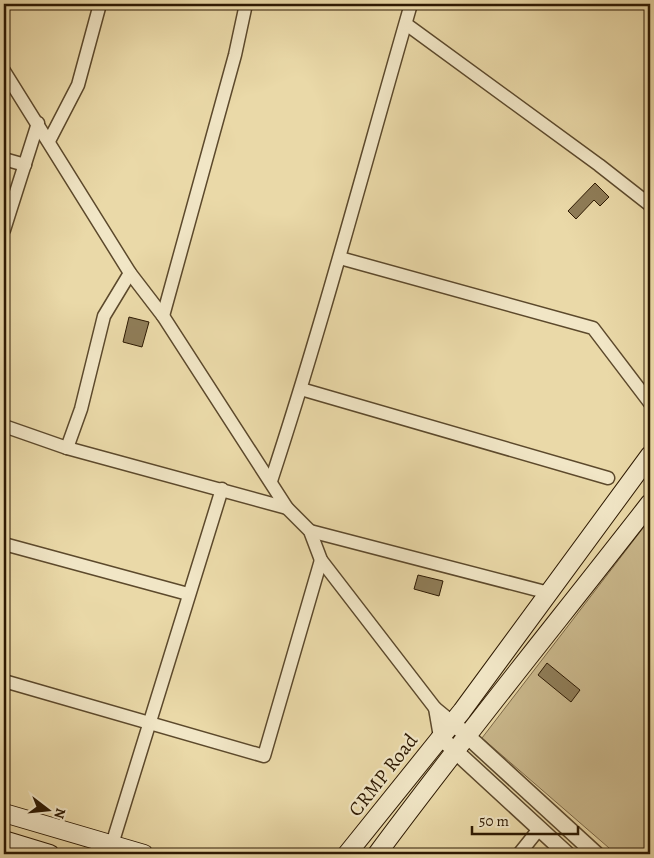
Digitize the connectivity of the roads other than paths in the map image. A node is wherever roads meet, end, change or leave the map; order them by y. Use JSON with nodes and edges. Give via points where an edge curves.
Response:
{"nodes":[{"id":1,"x":100,"y":4,"type":"edge"},
{"id":2,"x":246,"y":4,"type":"edge"},
{"id":3,"x":408,"y":4,"type":"edge"},
{"id":4,"x":406,"y":24,"type":"junction"},
{"id":5,"x":4,"y":71,"type":"edge"},
{"id":6,"x":38,"y":123,"type":"junction"},
{"id":7,"x":49,"y":141,"type":"junction"},
{"id":8,"x":4,"y":159,"type":"edge"},
{"id":9,"x":24,"y":165,"type":"junction"},
{"id":10,"x":650,"y":205,"type":"edge"},
{"id":11,"x":4,"y":230,"type":"edge"},
{"id":12,"x":340,"y":258,"type":"junction"},
{"id":13,"x":130,"y":273,"type":"junction"},
{"id":14,"x":163,"y":316,"type":"junction"},
{"id":15,"x":301,"y":388,"type":"junction"},
{"id":16,"x":650,"y":403,"type":"edge"},
{"id":17,"x":4,"y":426,"type":"edge"},
{"id":18,"x":67,"y":448,"type":"junction"},
{"id":19,"x":650,"y":455,"type":"edge"},
{"id":20,"x":608,"y":478,"type":"dead end"},
{"id":21,"x":271,"y":481,"type":"junction"},
{"id":22,"x":222,"y":489,"type":"junction"},
{"id":23,"x":650,"y":503,"type":"edge"},
{"id":24,"x":288,"y":508,"type":"junction"},
{"id":25,"x":310,"y":531,"type":"junction"},
{"id":26,"x":4,"y":544,"type":"edge"},
{"id":27,"x":321,"y":560,"type":"junction"},
{"id":28,"x":549,"y":593,"type":"junction"},
{"id":29,"x":188,"y":594,"type":"junction"},
{"id":30,"x":4,"y":681,"type":"edge"},
{"id":31,"x":435,"y":708,"type":"junction"},
{"id":32,"x":150,"y":722,"type":"junction"},
{"id":33,"x":452,"y":722,"type":"junction"},
{"id":34,"x":440,"y":737,"type":"junction"},
{"id":35,"x":466,"y":737,"type":"junction"},
{"id":36,"x":454,"y":750,"type":"junction"},
{"id":37,"x":4,"y":813,"type":"edge"},
{"id":38,"x":540,"y":829,"type":"junction"},
{"id":39,"x":4,"y":840,"type":"edge"},
{"id":40,"x":111,"y":849,"type":"edge"},
{"id":41,"x":50,"y":854,"type":"edge"},
{"id":42,"x":144,"y":854,"type":"edge"},
{"id":43,"x":347,"y":854,"type":"edge"},
{"id":44,"x":377,"y":854,"type":"edge"},
{"id":45,"x":519,"y":854,"type":"edge"},
{"id":46,"x":567,"y":854,"type":"edge"},
{"id":47,"x":596,"y":854,"type":"edge"}],
"edges":[{"from":1,"to":7,"type":"street","via":[[78,85]]},
{"from":2,"to":14,"type":"street"},
{"from":3,"to":4,"type":"street"},
{"from":4,"to":10,"type":"street"},
{"from":4,"to":12,"type":"street"},
{"from":5,"to":6,"type":"street"},
{"from":6,"to":7,"type":"street"},
{"from":6,"to":9,"type":"street"},
{"from":7,"to":13,"type":"street"},
{"from":8,"to":9,"type":"street"},
{"from":9,"to":11,"type":"street"},
{"from":12,"to":15,"type":"street"},
{"from":12,"to":16,"type":"street","via":[[594,328]]},
{"from":13,"to":14,"type":"street"},
{"from":13,"to":18,"type":"street","via":[[104,316]]},
{"from":14,"to":21,"type":"street"},
{"from":15,"to":20,"type":"street"},
{"from":15,"to":21,"type":"street"},
{"from":17,"to":18,"type":"street"},
{"from":18,"to":22,"type":"street"},
{"from":19,"to":28,"type":"main road","name":"CRMP Road"},
{"from":21,"to":24,"type":"street"},
{"from":22,"to":24,"type":"street"},
{"from":22,"to":29,"type":"street"},
{"from":23,"to":35,"type":"main road","name":"CRMP Road"},
{"from":24,"to":25,"type":"street"},
{"from":25,"to":27,"type":"street"},
{"from":25,"to":28,"type":"street"},
{"from":26,"to":29,"type":"street"},
{"from":27,"to":31,"type":"street"},
{"from":27,"to":32,"type":"street","via":[[264,756]]},
{"from":28,"to":33,"type":"main road","name":"CRMP Road"},
{"from":29,"to":32,"type":"street"},
{"from":30,"to":32,"type":"street"},
{"from":31,"to":33,"type":"street"},
{"from":31,"to":34,"type":"street"},
{"from":32,"to":40,"type":"street"},
{"from":33,"to":34,"type":"main road","name":"CRMP Road"},
{"from":33,"to":35,"type":"street"},
{"from":34,"to":36,"type":"street"},
{"from":34,"to":43,"type":"main road","name":"CRMP Road"},
{"from":35,"to":36,"type":"main road","name":"CRMP Road"},
{"from":35,"to":47,"type":"street"},
{"from":36,"to":38,"type":"street"},
{"from":36,"to":44,"type":"main road","name":"CRMP Road"},
{"from":37,"to":40,"type":"main road"},
{"from":38,"to":45,"type":"street"},
{"from":38,"to":46,"type":"street"},
{"from":39,"to":41,"type":"main road"},
{"from":40,"to":42,"type":"main road"}]}
